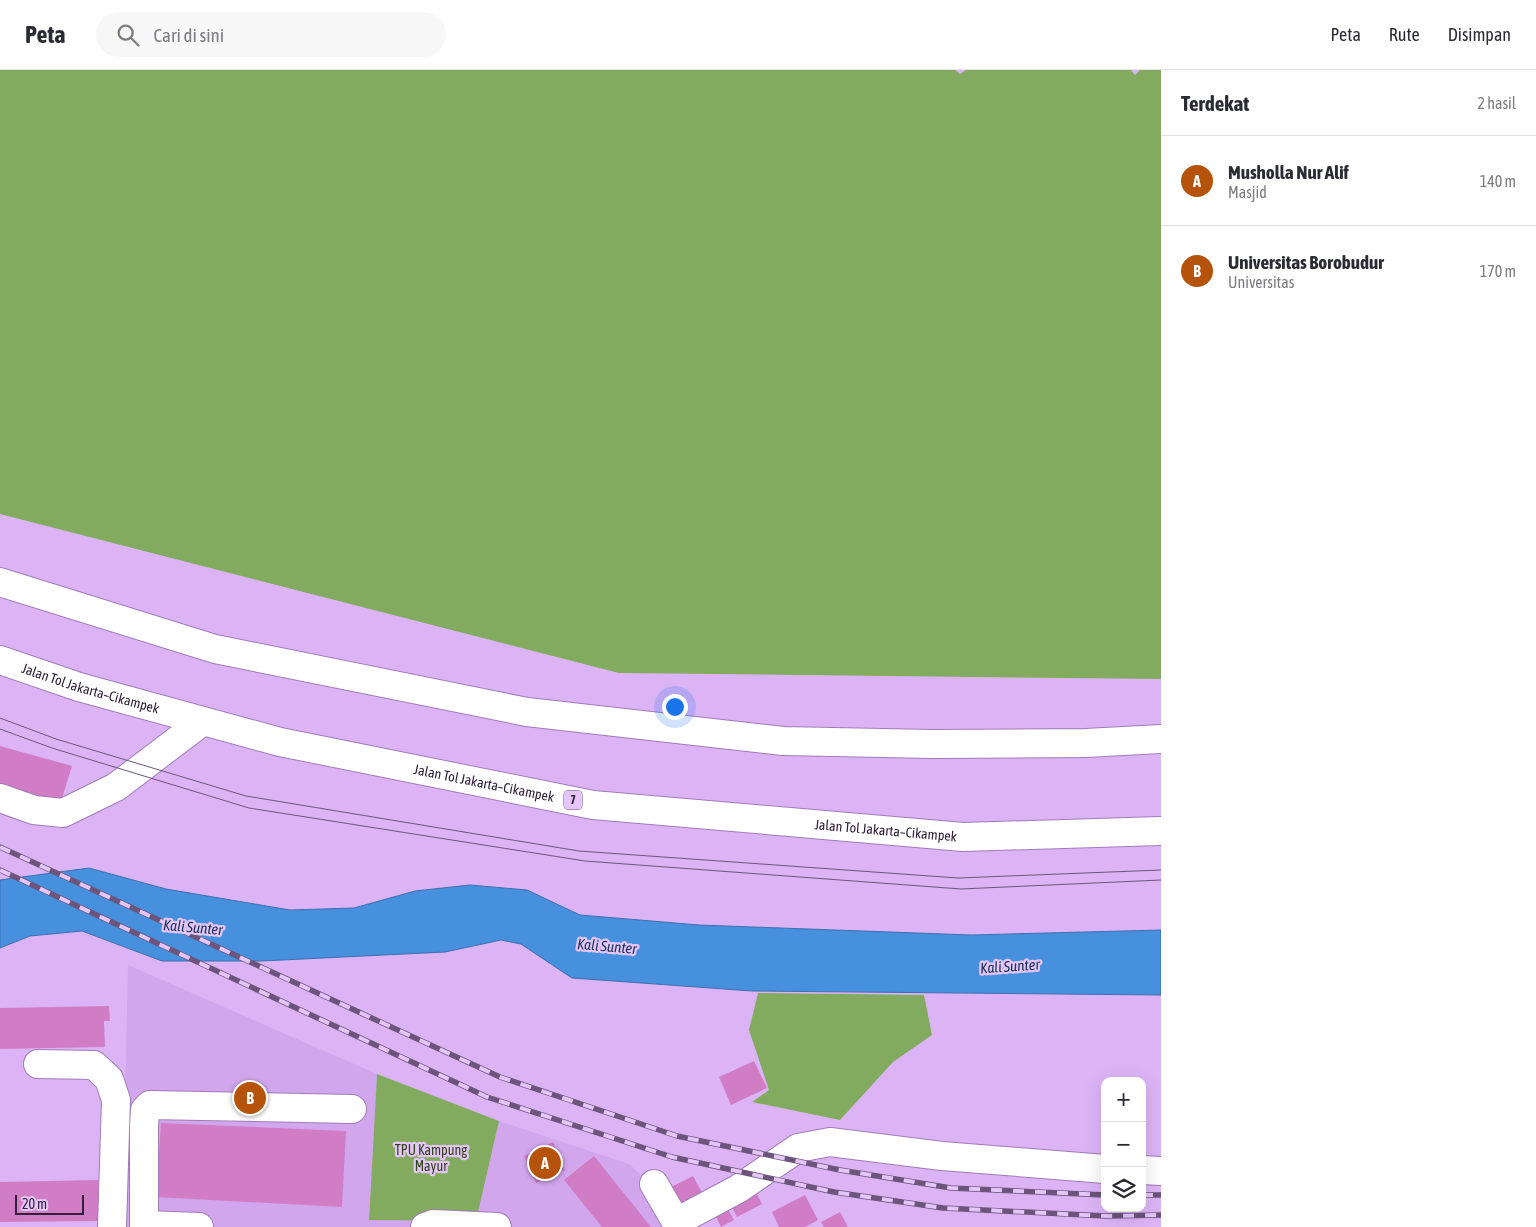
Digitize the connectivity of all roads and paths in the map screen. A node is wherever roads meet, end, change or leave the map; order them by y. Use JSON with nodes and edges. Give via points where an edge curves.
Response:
{"nodes":[{"id":1,"x":0,"y":582,"type":"edge"},
{"id":2,"x":0,"y":660,"type":"edge"},
{"id":3,"x":202,"y":721,"type":"junction"},
{"id":4,"x":1161,"y":739,"type":"edge"},
{"id":5,"x":0,"y":798,"type":"edge"},
{"id":6,"x":1161,"y":831,"type":"edge"},
{"id":7,"x":38,"y":1064,"type":"dead end"},
{"id":8,"x":352,"y":1109,"type":"dead end"},
{"id":9,"x":1101,"y":1169,"type":"edge"},
{"id":10,"x":1146,"y":1170,"type":"edge"},
{"id":11,"x":1161,"y":1171,"type":"edge"},
{"id":12,"x":654,"y":1184,"type":"dead end"},
{"id":13,"x":677,"y":1225,"type":"edge"},
{"id":14,"x":144,"y":1226,"type":"edge"},
{"id":15,"x":112,"y":1227,"type":"edge"},
{"id":16,"x":200,"y":1227,"type":"edge"},
{"id":17,"x":425,"y":1227,"type":"edge"},
{"id":18,"x":497,"y":1227,"type":"edge"}],
"edges":[{"from":1,"to":4,"type":"main road","via":[[215,650],[527,712],[783,741],[941,744]]},
{"from":2,"to":3,"type":"main road","name":"Jalan Tol Jakarta–Cikampek","number":"7","via":[[79,688]]},
{"from":3,"to":5,"type":"main road","via":[[116,786],[63,812],[34,810]]},
{"from":3,"to":6,"type":"main road","name":"Jalan Tol Jakarta–Cikampek","number":"7","via":[[280,742],[593,805],[963,837]]},
{"from":7,"to":15,"type":"main road","via":[[94,1066],[105,1073],[113,1086],[116,1100]]},
{"from":8,"to":14,"type":"main road","via":[[146,1107]]},
{"from":9,"to":13,"type":"main road","via":[[942,1156],[830,1142],[798,1148]]},
{"from":10,"to":11,"type":"main road"},
{"from":12,"to":13,"type":"main road"},
{"from":14,"to":16,"type":"main road"},
{"from":17,"to":18,"type":"main road","via":[[433,1224]]}]}
